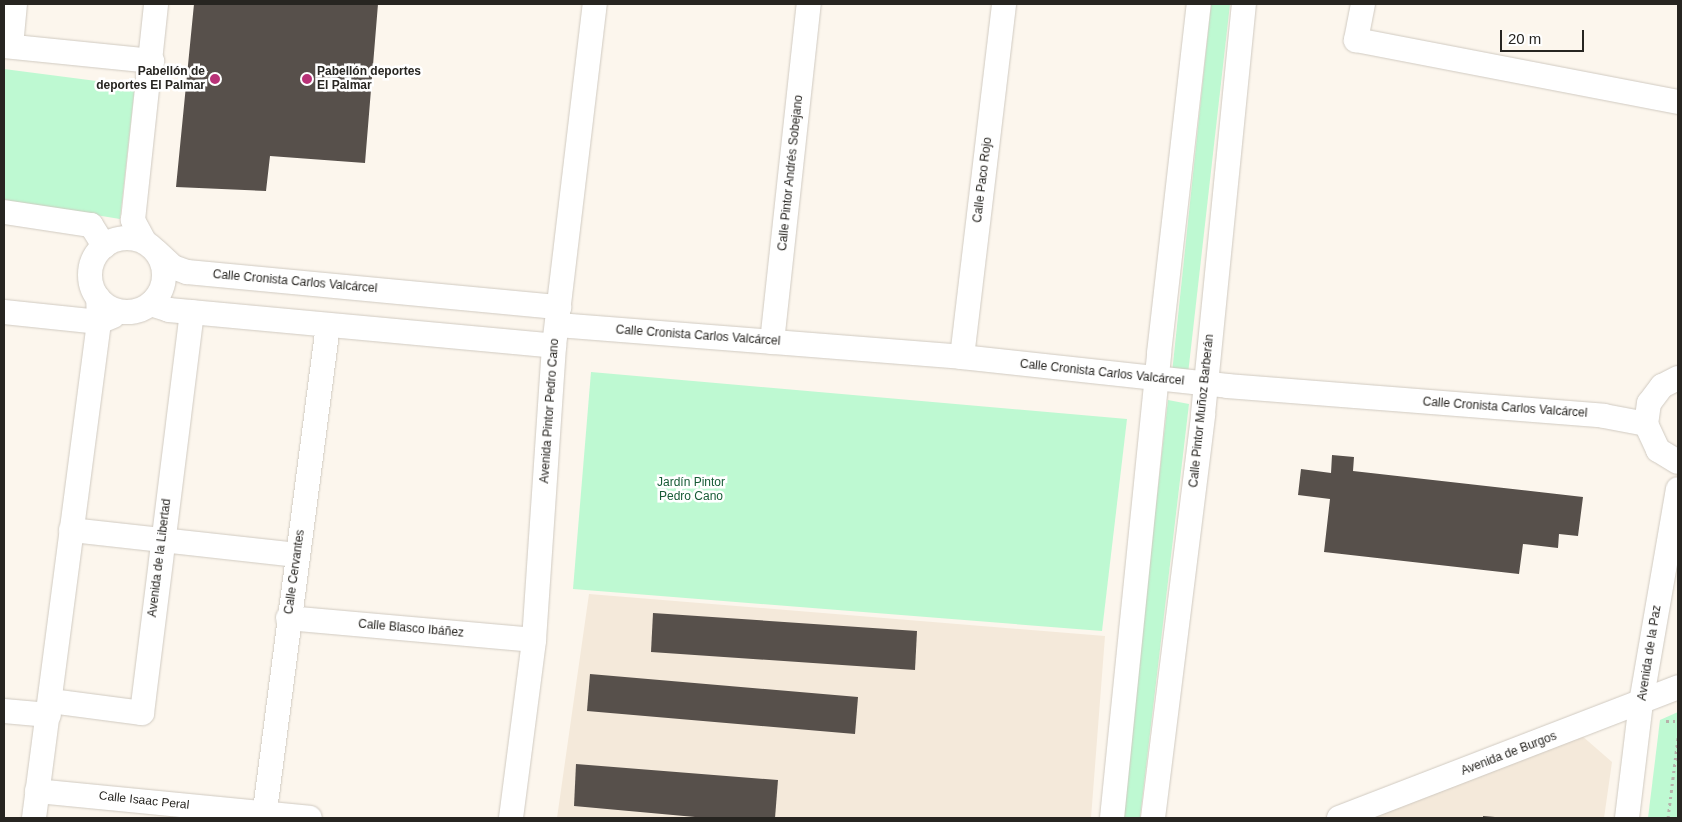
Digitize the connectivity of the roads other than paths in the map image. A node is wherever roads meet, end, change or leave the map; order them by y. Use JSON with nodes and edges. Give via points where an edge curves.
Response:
{"nodes":[{"id":1,"x":15,"y":4,"type":"edge"},
{"id":2,"x":156,"y":4,"type":"edge"},
{"id":3,"x":595,"y":4,"type":"edge"},
{"id":4,"x":810,"y":4,"type":"edge"},
{"id":5,"x":1004,"y":4,"type":"edge"},
{"id":6,"x":1199,"y":4,"type":"edge"},
{"id":7,"x":1244,"y":4,"type":"edge"},
{"id":8,"x":1363,"y":4,"type":"edge"},
{"id":9,"x":7,"y":46,"type":"edge"},
{"id":10,"x":152,"y":61,"type":"junction"},
{"id":11,"x":1678,"y":102,"type":"edge"},
{"id":12,"x":4,"y":212,"type":"edge"},
{"id":13,"x":133,"y":220,"type":"junction"},
{"id":14,"x":110,"y":242,"type":"junction"},
{"id":15,"x":150,"y":247,"type":"junction"},
{"id":16,"x":98,"y":298,"type":"junction"},
{"id":17,"x":151,"y":304,"type":"junction"},
{"id":18,"x":4,"y":312,"type":"edge"},
{"id":19,"x":124,"y":312,"type":"junction"},
{"id":20,"x":192,"y":312,"type":"junction"},
{"id":21,"x":99,"y":322,"type":"junction"},
{"id":22,"x":328,"y":325,"type":"junction"},
{"id":23,"x":557,"y":326,"type":"junction"},
{"id":24,"x":772,"y":342,"type":"junction"},
{"id":25,"x":962,"y":357,"type":"junction"},
{"id":26,"x":1678,"y":378,"type":"edge"},
{"id":27,"x":1156,"y":380,"type":"junction"},
{"id":28,"x":1204,"y":384,"type":"junction"},
{"id":29,"x":1646,"y":424,"type":"junction"},
{"id":30,"x":1678,"y":462,"type":"edge"},
{"id":31,"x":1678,"y":489,"type":"edge"},
{"id":32,"x":72,"y":530,"type":"junction"},
{"id":33,"x":162,"y":540,"type":"junction"},
{"id":34,"x":297,"y":555,"type":"junction"},
{"id":35,"x":288,"y":618,"type":"junction"},
{"id":36,"x":534,"y":640,"type":"junction"},
{"id":37,"x":1678,"y":687,"type":"edge"},
{"id":38,"x":1641,"y":703,"type":"junction"},
{"id":39,"x":50,"y":708,"type":"junction"},
{"id":40,"x":4,"y":711,"type":"edge"},
{"id":41,"x":37,"y":791,"type":"junction"},
{"id":42,"x":264,"y":816,"type":"edge"},
{"id":43,"x":34,"y":818,"type":"edge"},
{"id":44,"x":310,"y":818,"type":"edge"},
{"id":45,"x":511,"y":818,"type":"edge"},
{"id":46,"x":1112,"y":818,"type":"edge"},
{"id":47,"x":1153,"y":818,"type":"edge"},
{"id":48,"x":1339,"y":818,"type":"edge"},
{"id":49,"x":1627,"y":818,"type":"edge"}],
"edges":[{"from":1,"to":9,"type":"street"},
{"from":2,"to":10,"type":"street"},
{"from":3,"to":23,"type":"street","name":"Avenida Pintor Pedro Cano"},
{"from":4,"to":24,"type":"street","name":"Calle Pintor Andrés Sobejano"},
{"from":5,"to":25,"type":"street","name":"Calle Paco Rojo"},
{"from":6,"to":27,"type":"street"},
{"from":7,"to":28,"type":"street","name":"Calle Pintor Muñoz Barberán"},
{"from":8,"to":11,"type":"street","via":[[1356,40]]},
{"from":9,"to":10,"type":"street"},
{"from":10,"to":13,"type":"street"},
{"from":12,"to":14,"type":"street","via":[[91,225]]},
{"from":13,"to":14,"type":"street"},
{"from":13,"to":15,"type":"street"},
{"from":14,"to":15,"type":"street","via":[[131,238]]},
{"from":14,"to":16,"type":"street","via":[[94,258],[90,271],[92,288]]},
{"from":15,"to":17,"type":"street","via":[[164,264],[160,294]]},
{"from":15,"to":23,"type":"street","name":"Calle Cronista Carlos Valcárcel","via":[[174,267],[188,272]]},
{"from":16,"to":19,"type":"street","via":[[110,308]]},
{"from":16,"to":21,"type":"street"},
{"from":17,"to":19,"type":"street"},
{"from":17,"to":20,"type":"street","name":"Calle Cronista Carlos Valcárcel","via":[[160,309]]},
{"from":18,"to":21,"type":"street"},
{"from":19,"to":21,"type":"street"},
{"from":20,"to":22,"type":"street","name":"Calle Cronista Carlos Valcárcel"},
{"from":20,"to":33,"type":"street","name":"Avenida de la Libertad"},
{"from":21,"to":32,"type":"street"},
{"from":22,"to":23,"type":"street","name":"Calle Cronista Carlos Valcárcel"},
{"from":22,"to":34,"type":"street","name":"Calle Cervantes"},
{"from":23,"to":24,"type":"street","name":"Calle Cronista Carlos Valcárcel"},
{"from":23,"to":36,"type":"street","name":"Avenida Pintor Pedro Cano"},
{"from":24,"to":25,"type":"street","name":"Calle Cronista Carlos Valcárcel"},
{"from":25,"to":27,"type":"street","name":"Calle Cronista Carlos Valcárcel"},
{"from":26,"to":29,"type":"street","via":[[1662,386],[1649,403]]},
{"from":27,"to":28,"type":"street","name":"Calle Cronista Carlos Valcárcel"},
{"from":27,"to":46,"type":"street"},
{"from":28,"to":29,"type":"street","name":"Calle Cronista Carlos Valcárcel","via":[[1604,416]]},
{"from":28,"to":47,"type":"street","name":"Calle Pintor Muñoz Barberán","via":[[1203,414]]},
{"from":29,"to":30,"type":"street","via":[[1658,450]]},
{"from":31,"to":38,"type":"street","name":"Avenida de la Paz"},
{"from":32,"to":33,"type":"street"},
{"from":32,"to":39,"type":"street"},
{"from":33,"to":34,"type":"street"},
{"from":33,"to":39,"type":"street","name":"Avenida de la Libertad","via":[[142,713]]},
{"from":34,"to":35,"type":"street","name":"Calle Cervantes"},
{"from":35,"to":36,"type":"street","name":"Calle Blasco Ibáñez"},
{"from":35,"to":42,"type":"street","name":"Calle Cervantes"},
{"from":36,"to":45,"type":"street","name":"Avenida Pintor Pedro Cano"},
{"from":37,"to":38,"type":"street","name":"Avenida de Burgos"},
{"from":38,"to":48,"type":"street","name":"Avenida de Burgos"},
{"from":38,"to":49,"type":"street","name":"Avenida de la Paz"},
{"from":39,"to":40,"type":"street"},
{"from":39,"to":41,"type":"street"},
{"from":41,"to":42,"type":"street","name":"Calle Isaac Peral"},
{"from":41,"to":43,"type":"street"},
{"from":42,"to":44,"type":"street","name":"Calle Isaac Peral"}]}
